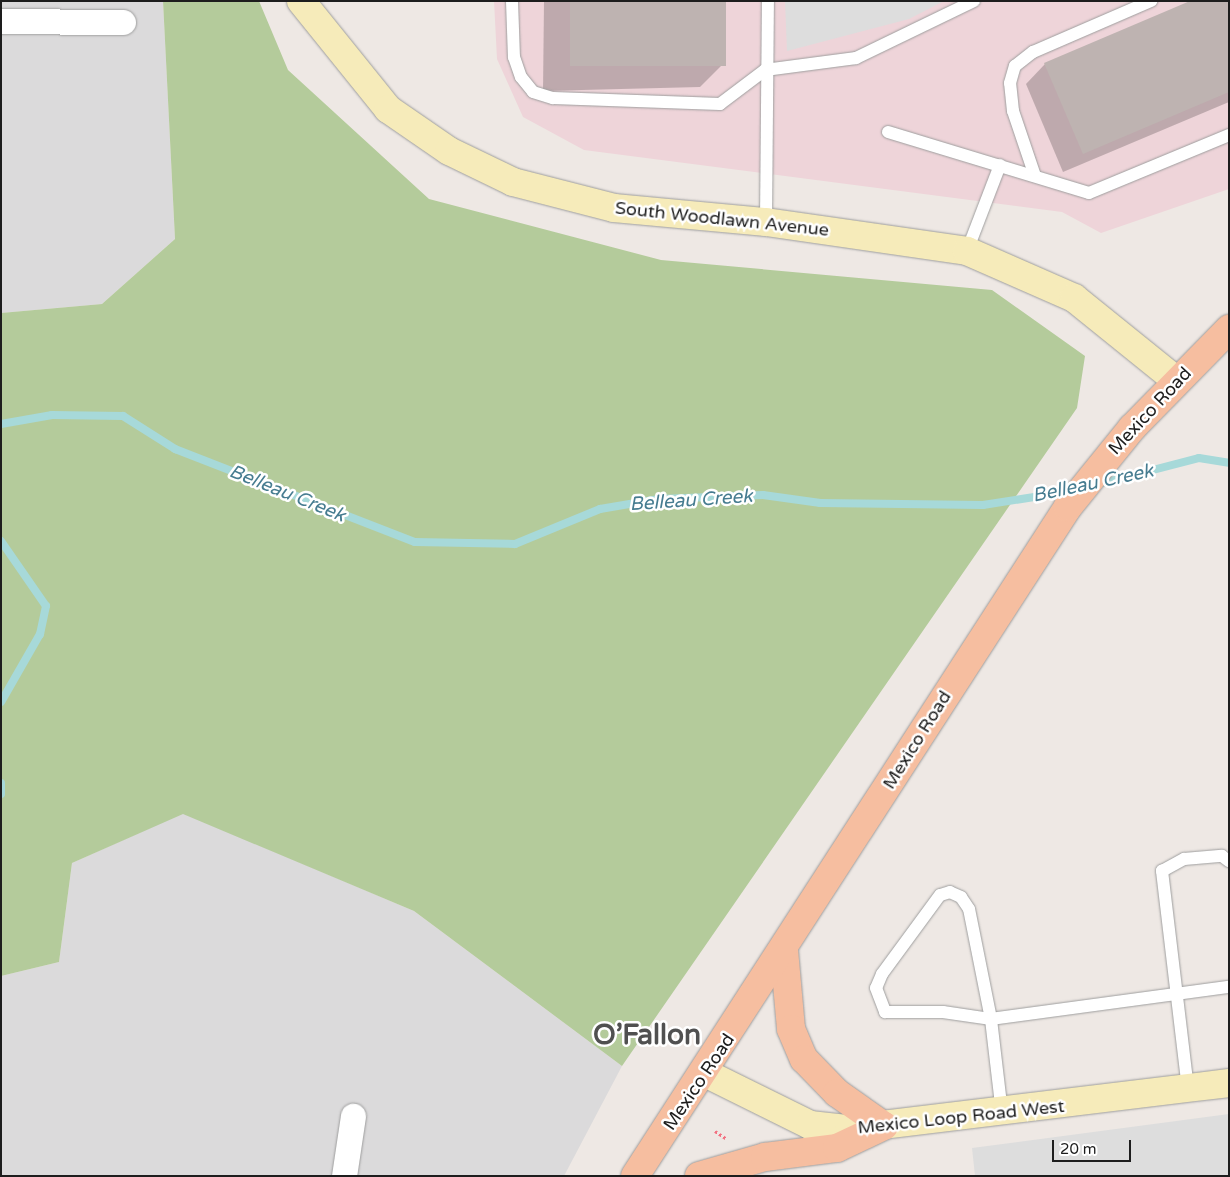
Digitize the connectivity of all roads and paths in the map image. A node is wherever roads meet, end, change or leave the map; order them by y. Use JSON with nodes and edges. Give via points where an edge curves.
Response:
{"nodes":[{"id":1,"x":301,"y":1,"type":"edge"},
{"id":2,"x":512,"y":1,"type":"edge"},
{"id":3,"x":768,"y":1,"type":"edge"},
{"id":4,"x":974,"y":1,"type":"edge"},
{"id":5,"x":1151,"y":1,"type":"edge"},
{"id":6,"x":1,"y":21,"type":"edge"},
{"id":7,"x":123,"y":22,"type":"dead end"},
{"id":8,"x":765,"y":70,"type":"junction"},
{"id":9,"x":888,"y":132,"type":"dead end"},
{"id":10,"x":1229,"y":135,"type":"edge"},
{"id":11,"x":1000,"y":165,"type":"junction"},
{"id":12,"x":1035,"y":176,"type":"junction"},
{"id":13,"x":766,"y":222,"type":"junction"},
{"id":14,"x":967,"y":251,"type":"junction"},
{"id":15,"x":1229,"y":328,"type":"edge"},
{"id":16,"x":1177,"y":382,"type":"junction"},
{"id":17,"x":1229,"y":861,"type":"edge"},
{"id":18,"x":784,"y":950,"type":"junction"},
{"id":19,"x":1229,"y":987,"type":"edge"},
{"id":20,"x":1173,"y":996,"type":"junction"},
{"id":21,"x":991,"y":1019,"type":"junction"},
{"id":22,"x":705,"y":1073,"type":"junction"},
{"id":23,"x":1229,"y":1083,"type":"edge"},
{"id":24,"x":1188,"y":1089,"type":"junction"},
{"id":25,"x":1002,"y":1114,"type":"junction"},
{"id":26,"x":353,"y":1116,"type":"dead end"},
{"id":27,"x":884,"y":1126,"type":"junction"},
{"id":28,"x":715,"y":1131,"type":"dead end"},
{"id":29,"x":735,"y":1137,"type":"dead end"},
{"id":30,"x":344,"y":1176,"type":"edge"},
{"id":31,"x":635,"y":1176,"type":"edge"},
{"id":32,"x":699,"y":1176,"type":"edge"}],
"edges":[{"from":1,"to":13,"type":"street","name":"South Woodlawn Avenue","via":[[388,110],[449,151],[513,182],[614,208]]},
{"from":2,"to":8,"type":"lane","via":[[514,57],[521,77],[533,92],[553,98],[720,104]]},
{"from":3,"to":8,"type":"lane"},
{"from":4,"to":8,"type":"lane","via":[[856,58]]},
{"from":5,"to":12,"type":"lane","via":[[1033,52],[1015,66],[1010,83],[1013,111]]},
{"from":6,"to":7,"type":"street"},
{"from":8,"to":13,"type":"lane"},
{"from":9,"to":11,"type":"lane"},
{"from":10,"to":12,"type":"lane","via":[[1089,193]]},
{"from":11,"to":12,"type":"lane"},
{"from":11,"to":14,"type":"lane"},
{"from":13,"to":14,"type":"street","name":"South Woodlawn Avenue"},
{"from":14,"to":16,"type":"street","name":"South Woodlawn Avenue","via":[[1074,298]]},
{"from":15,"to":16,"type":"main road","name":"Mexico Road"},
{"from":16,"to":18,"type":"main road","name":"Mexico Road","via":[[1105,459],[1031,561]]},
{"from":17,"to":20,"type":"lane","via":[[1222,856],[1184,859],[1162,871]]},
{"from":18,"to":22,"type":"main road","name":"Mexico Road"},
{"from":18,"to":27,"type":"main road","via":[[791,1029],[804,1059],[836,1093]]},
{"from":19,"to":20,"type":"lane"},
{"from":20,"to":21,"type":"lane"},
{"from":20,"to":24,"type":"lane"},
{"from":21,"to":21,"type":"lane","via":[[943,1012],[899,1014],[885,1012],[879,1004],[876,988],[882,974],[940,895],[950,892],[961,897],[969,909]]},
{"from":21,"to":25,"type":"lane"},
{"from":22,"to":27,"type":"street","name":"Mexico Loop Road West","via":[[810,1124],[849,1129]]},
{"from":22,"to":31,"type":"main road","name":"Mexico Road"},
{"from":23,"to":24,"type":"street","name":"Mexico Loop Road West"},
{"from":24,"to":25,"type":"street","name":"Mexico Loop Road West"},
{"from":25,"to":27,"type":"street","name":"Mexico Loop Road West"},
{"from":26,"to":30,"type":"street"},
{"from":27,"to":32,"type":"main road","via":[[837,1148],[765,1157]]},
{"from":28,"to":29,"type":"path","via":[[731,1141]]}]}
